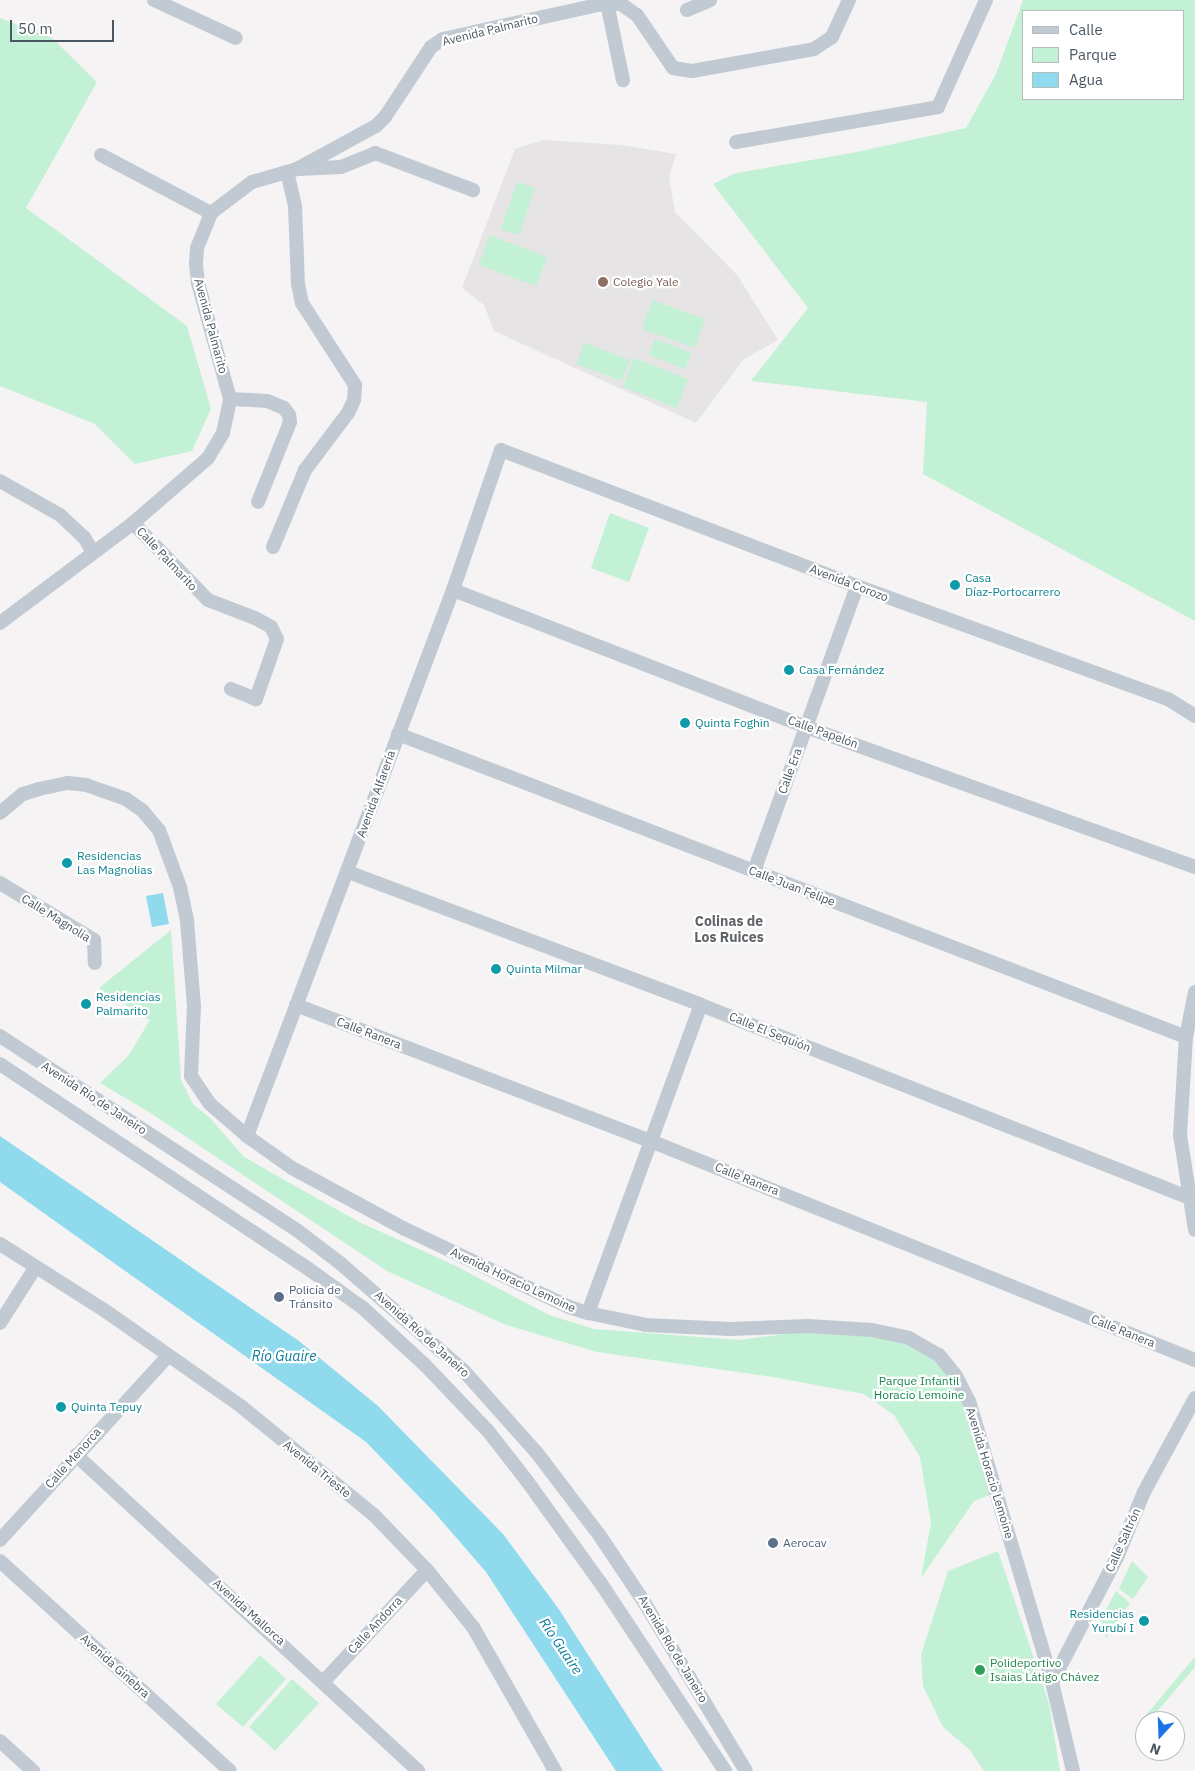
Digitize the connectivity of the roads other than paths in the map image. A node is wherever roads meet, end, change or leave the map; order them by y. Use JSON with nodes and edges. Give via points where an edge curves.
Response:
{"nodes":[{"id":1,"x":154,"y":0,"type":"edge"},
{"id":2,"x":710,"y":0,"type":"edge"},
{"id":3,"x":848,"y":0,"type":"edge"},
{"id":4,"x":986,"y":0,"type":"edge"},
{"id":5,"x":607,"y":3,"type":"junction"},
{"id":6,"x":687,"y":10,"type":"dead end"},
{"id":7,"x":236,"y":38,"type":"dead end"},
{"id":8,"x":623,"y":80,"type":"dead end"},
{"id":9,"x":736,"y":142,"type":"dead end"},
{"id":10,"x":101,"y":155,"type":"dead end"},
{"id":11,"x":292,"y":170,"type":"junction"},
{"id":12,"x":473,"y":190,"type":"dead end"},
{"id":13,"x":211,"y":213,"type":"junction"},
{"id":14,"x":230,"y":399,"type":"junction"},
{"id":15,"x":501,"y":450,"type":"joint"},
{"id":16,"x":0,"y":481,"type":"edge"},
{"id":17,"x":258,"y":502,"type":"dead end"},
{"id":18,"x":133,"y":523,"type":"junction"},
{"id":19,"x":273,"y":547,"type":"dead end"},
{"id":20,"x":92,"y":551,"type":"junction"},
{"id":21,"x":857,"y":586,"type":"junction"},
{"id":22,"x":453,"y":590,"type":"junction"},
{"id":23,"x":0,"y":623,"type":"edge"},
{"id":24,"x":231,"y":689,"type":"dead end"},
{"id":25,"x":1195,"y":716,"type":"edge"},
{"id":26,"x":806,"y":726,"type":"junction"},
{"id":27,"x":398,"y":734,"type":"junction"},
{"id":28,"x":0,"y":813,"type":"edge"},
{"id":29,"x":1195,"y":868,"type":"edge"},
{"id":30,"x":754,"y":871,"type":"junction"},
{"id":31,"x":348,"y":872,"type":"junction"},
{"id":32,"x":0,"y":883,"type":"edge"},
{"id":33,"x":95,"y":962,"type":"dead end"},
{"id":34,"x":1195,"y":992,"type":"edge"},
{"id":35,"x":701,"y":1005,"type":"junction"},
{"id":36,"x":296,"y":1006,"type":"junction"},
{"id":37,"x":0,"y":1036,"type":"edge"},
{"id":38,"x":1186,"y":1037,"type":"junction"},
{"id":39,"x":0,"y":1064,"type":"edge"},
{"id":40,"x":247,"y":1136,"type":"junction"},
{"id":41,"x":653,"y":1142,"type":"junction"},
{"id":42,"x":1190,"y":1198,"type":"junction"},
{"id":43,"x":1195,"y":1230,"type":"edge"},
{"id":44,"x":0,"y":1244,"type":"edge"},
{"id":45,"x":35,"y":1268,"type":"junction"},
{"id":46,"x":588,"y":1313,"type":"junction"},
{"id":47,"x":0,"y":1323,"type":"edge"},
{"id":48,"x":168,"y":1356,"type":"junction"},
{"id":49,"x":1195,"y":1360,"type":"edge"},
{"id":50,"x":1195,"y":1398,"type":"edge"},
{"id":51,"x":76,"y":1455,"type":"junction"},
{"id":52,"x":0,"y":1540,"type":"edge"},
{"id":53,"x":0,"y":1561,"type":"edge"},
{"id":54,"x":427,"y":1570,"type":"junction"},
{"id":55,"x":324,"y":1681,"type":"junction"},
{"id":56,"x":1052,"y":1682,"type":"junction"},
{"id":57,"x":0,"y":1741,"type":"edge"},
{"id":58,"x":33,"y":1771,"type":"edge"},
{"id":59,"x":230,"y":1771,"type":"edge"},
{"id":60,"x":420,"y":1771,"type":"edge"},
{"id":61,"x":555,"y":1771,"type":"edge"},
{"id":62,"x":725,"y":1771,"type":"edge"},
{"id":63,"x":746,"y":1771,"type":"edge"},
{"id":64,"x":1073,"y":1771,"type":"edge"}],
"edges":[{"from":1,"to":7,"type":"street"},
{"from":2,"to":6,"type":"street"},
{"from":3,"to":5,"type":"street","via":[[832,37],[814,49],[681,72],[664,60],[637,15],[621,4]]},
{"from":4,"to":9,"type":"street","via":[[938,107]]},
{"from":5,"to":8,"type":"street"},
{"from":5,"to":11,"type":"street","name":"Avenida Palmarito","via":[[443,39],[421,58],[385,117],[376,126]]},
{"from":10,"to":13,"type":"street"},
{"from":11,"to":12,"type":"street","via":[[341,167],[375,153]]},
{"from":11,"to":13,"type":"street","name":"Avenida Palmarito","via":[[252,182],[234,192]]},
{"from":11,"to":19,"type":"street","via":[[302,303],[355,385],[354,400],[348,413],[305,470]]},
{"from":13,"to":14,"type":"street","name":"Avenida Palmarito","via":[[197,248],[198,282]]},
{"from":14,"to":17,"type":"street","via":[[267,401],[284,408],[289,415],[290,422]]},
{"from":14,"to":18,"type":"street","name":"Avenida Palmarito","via":[[223,433],[208,458]]},
{"from":15,"to":21,"type":"street","name":"Avenida Corozo"},
{"from":15,"to":22,"type":"street","name":"Avenida Alfarería"},
{"from":16,"to":20,"type":"street","via":[[60,515],[84,537]]},
{"from":18,"to":20,"type":"street","name":"Avenida Palmarito"},
{"from":18,"to":24,"type":"street","name":"Calle Palmarito","via":[[208,600],[270,627],[276,639],[256,699]]},
{"from":20,"to":23,"type":"street","name":"Avenida Palmarito"},
{"from":21,"to":25,"type":"street","name":"Avenida Corozo","via":[[1168,699]]},
{"from":21,"to":26,"type":"street","name":"Calle Era"},
{"from":22,"to":26,"type":"street","name":"Calle Papelón"},
{"from":22,"to":27,"type":"street","name":"Avenida Alfarería"},
{"from":26,"to":29,"type":"street","name":"Calle Papelón"},
{"from":26,"to":30,"type":"street","name":"Calle Era"},
{"from":27,"to":30,"type":"street","name":"Calle Juan Felipe"},
{"from":27,"to":31,"type":"street","name":"Avenida Alfarería"},
{"from":28,"to":40,"type":"street","name":"Avenida Horacio Lemoine","via":[[23,794],[68,783],[86,785],[126,799],[142,810],[159,830],[180,887],[187,921],[194,1006],[192,1076],[210,1104]]},
{"from":30,"to":38,"type":"street","name":"Calle Juan Felipe"},
{"from":31,"to":35,"type":"street","name":"Calle El Sequión"},
{"from":31,"to":36,"type":"street","name":"Avenida Alfarería"},
{"from":32,"to":33,"type":"street","name":"Calle Magnolia","via":[[94,940]]},
{"from":34,"to":38,"type":"street"},
{"from":35,"to":41,"type":"street"},
{"from":35,"to":42,"type":"street","name":"Calle El Sequión"},
{"from":36,"to":40,"type":"street","name":"Avenida Alfarería"},
{"from":36,"to":41,"type":"street","name":"Calle Ranera"},
{"from":37,"to":63,"type":"street","name":"Avenida Río de Janeiro","via":[[298,1231],[464,1370],[537,1453],[600,1536],[644,1602]]},
{"from":38,"to":42,"type":"street","via":[[1180,1135]]},
{"from":39,"to":62,"type":"street","name":"Avenida Río de Janeiro","via":[[328,1282],[363,1308],[425,1365],[488,1431],[527,1481],[602,1585]]},
{"from":40,"to":46,"type":"street","name":"Avenida Horacio Lemoine","via":[[292,1168],[405,1229],[539,1294]]},
{"from":41,"to":46,"type":"street"},
{"from":41,"to":49,"type":"street","name":"Calle Ranera"},
{"from":42,"to":43,"type":"street"},
{"from":44,"to":45,"type":"street","name":"Avenida Trieste"},
{"from":45,"to":47,"type":"street"},
{"from":45,"to":48,"type":"street","name":"Avenida Trieste","via":[[107,1312]]},
{"from":46,"to":56,"type":"street","name":"Avenida Horacio Lemoine","via":[[646,1325],[730,1329],[808,1326],[872,1330],[908,1338],[939,1355],[969,1400]]},
{"from":48,"to":51,"type":"street","name":"Calle Menorca"},
{"from":48,"to":54,"type":"street","name":"Avenida Trieste","via":[[242,1407],[374,1515]]},
{"from":50,"to":56,"type":"street","name":"Calle Saltrón","via":[[1144,1492],[1118,1555]]},
{"from":51,"to":52,"type":"street","name":"Calle Menorca"},
{"from":51,"to":55,"type":"street","name":"Avenida Mallorca"},
{"from":53,"to":59,"type":"street","name":"Avenida Ginebra"},
{"from":54,"to":55,"type":"street","name":"Calle Andorra"},
{"from":54,"to":61,"type":"street","name":"Avenida Trieste","via":[[473,1627]]},
{"from":55,"to":60,"type":"street","name":"Avenida Mallorca"},
{"from":56,"to":64,"type":"street","name":"Avenida Horacio Lemoine"},
{"from":57,"to":58,"type":"street"}]}
